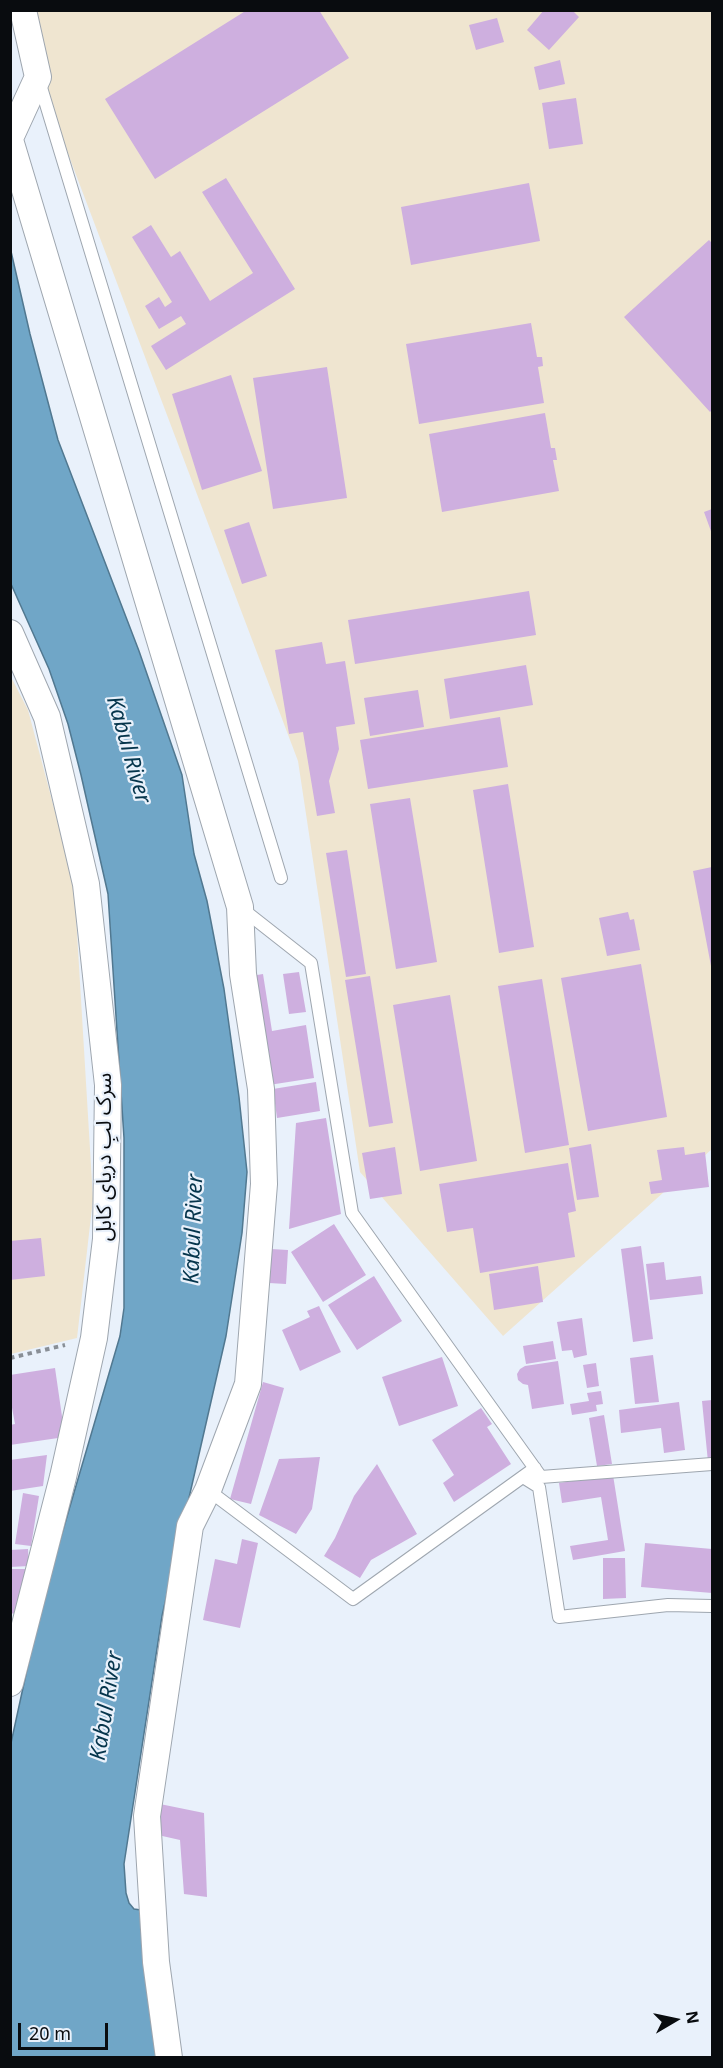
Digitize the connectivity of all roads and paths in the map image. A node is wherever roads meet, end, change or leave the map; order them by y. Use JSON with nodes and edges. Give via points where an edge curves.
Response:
{"nodes":[{"id":1,"x":23,"y":10,"type":"edge"},
{"id":2,"x":38,"y":77,"type":"junction"},
{"id":3,"x":10,"y":139,"type":"edge"},
{"id":4,"x":10,"y":633,"type":"edge"},
{"id":5,"x":281,"y":878,"type":"dead end"},
{"id":6,"x":240,"y":907,"type":"junction"},
{"id":7,"x":94,"y":1338,"type":"junction"},
{"id":8,"x":10,"y":1358,"type":"edge"},
{"id":9,"x":712,"y":1464,"type":"edge"},
{"id":10,"x":535,"y":1468,"type":"junction"},
{"id":11,"x":523,"y":1477,"type":"junction"},
{"id":12,"x":208,"y":1490,"type":"junction"},
{"id":13,"x":712,"y":1606,"type":"edge"},
{"id":14,"x":10,"y":1683,"type":"edge"},
{"id":15,"x":169,"y":2058,"type":"edge"}],
"edges":[{"from":1,"to":2,"type":"street"},
{"from":2,"to":3,"type":"street"},
{"from":2,"to":5,"type":"lane"},
{"from":3,"to":6,"type":"street"},
{"from":4,"to":7,"type":"street","name":"سرک لبِ دریای کابل","via":[[47,717],[86,884],[108,1085],[106,1239]]},
{"from":6,"to":10,"type":"lane","via":[[311,963],[352,1213]]},
{"from":6,"to":12,"type":"street","via":[[243,974],[261,1089],[264,1184],[248,1384]]},
{"from":7,"to":8,"type":"path"},
{"from":7,"to":14,"type":"street","name":"سرک لبِ دریای کابل"},
{"from":9,"to":10,"type":"lane","via":[[541,1477]]},
{"from":10,"to":11,"type":"lane"},
{"from":11,"to":12,"type":"lane","via":[[353,1599]]},
{"from":11,"to":13,"type":"lane","via":[[539,1487],[559,1617],[668,1605]]},
{"from":12,"to":15,"type":"street","via":[[190,1526],[147,1815],[156,1962]]}]}
